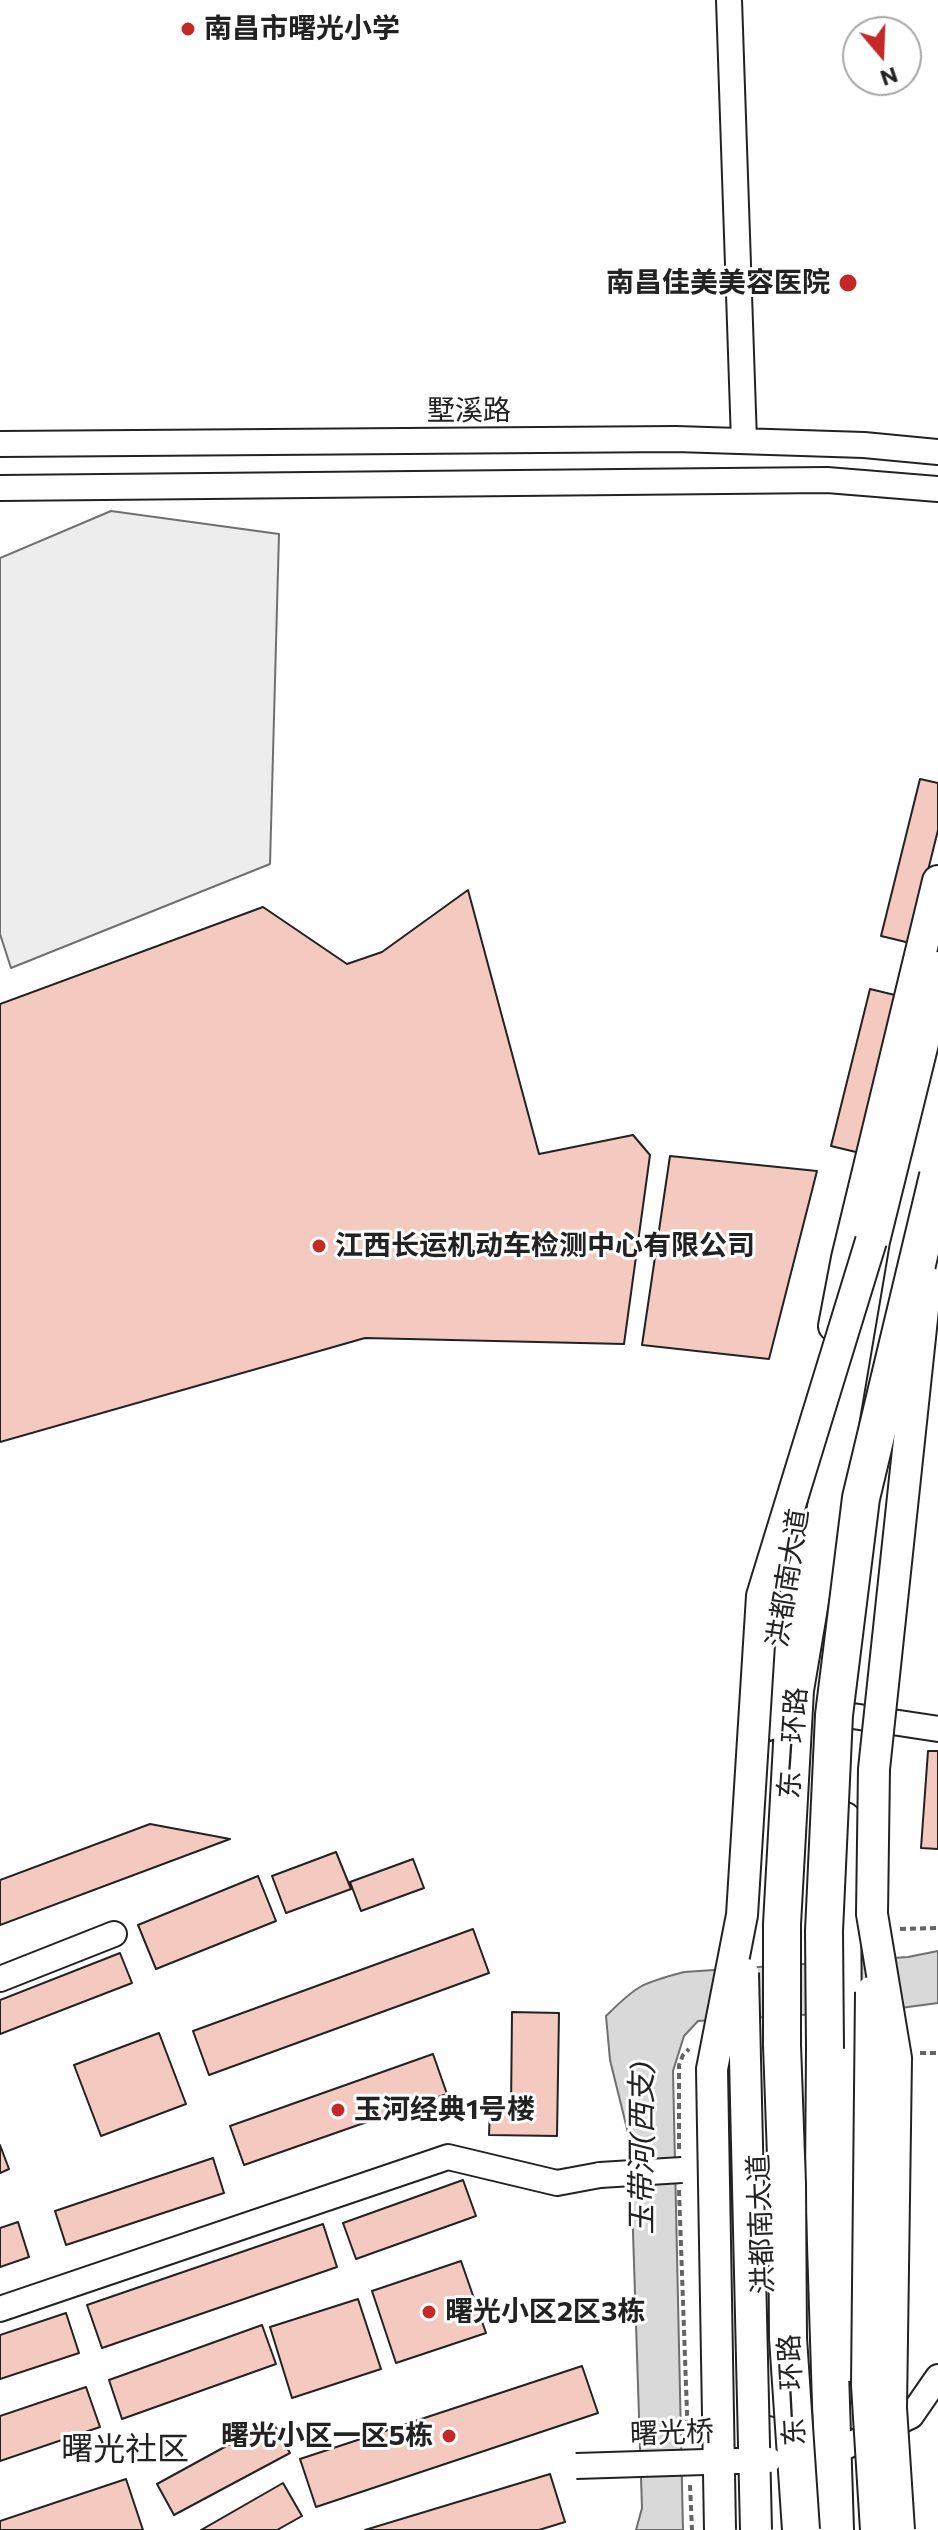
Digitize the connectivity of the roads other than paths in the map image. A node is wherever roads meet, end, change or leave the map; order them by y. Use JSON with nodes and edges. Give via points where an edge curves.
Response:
{"nodes":[{"id":1,"x":729,"y":0,"type":"edge"},
{"id":2,"x":744,"y":441,"type":"junction"},
{"id":3,"x":0,"y":444,"type":"edge"},
{"id":4,"x":938,"y":452,"type":"edge"},
{"id":5,"x":0,"y":488,"type":"edge"},
{"id":6,"x":938,"y":489,"type":"edge"},
{"id":7,"x":938,"y":881,"type":"edge"},
{"id":8,"x":938,"y":970,"type":"edge"},
{"id":9,"x":938,"y":1177,"type":"edge"},
{"id":10,"x":938,"y":1229,"type":"edge"},
{"id":11,"x":871,"y":1241,"type":"junction"},
{"id":12,"x":846,"y":1715,"type":"junction"},
{"id":13,"x":938,"y":1729,"type":"edge"},
{"id":14,"x":872,"y":1914,"type":"junction"},
{"id":15,"x":749,"y":1915,"type":"junction"},
{"id":16,"x":114,"y":1934,"type":"dead end"},
{"id":17,"x":0,"y":1979,"type":"edge"},
{"id":18,"x":759,"y":2164,"type":"junction"},
{"id":19,"x":0,"y":2309,"type":"edge"},
{"id":20,"x":938,"y":2377,"type":"edge"},
{"id":21,"x":847,"y":2446,"type":"junction"},
{"id":22,"x":769,"y":2460,"type":"junction"},
{"id":23,"x":576,"y":2466,"type":"dead end"},
{"id":24,"x":720,"y":2530,"type":"edge"},
{"id":25,"x":756,"y":2530,"type":"edge"},
{"id":26,"x":773,"y":2530,"type":"edge"},
{"id":27,"x":801,"y":2530,"type":"edge"},
{"id":28,"x":835,"y":2530,"type":"edge"},
{"id":29,"x":851,"y":2530,"type":"edge"},
{"id":30,"x":876,"y":2530,"type":"edge"},
{"id":31,"x":899,"y":2530,"type":"edge"}],
"edges":[{"from":1,"to":2,"type":"street"},
{"from":2,"to":3,"type":"street","name":"墅溪路"},
{"from":2,"to":4,"type":"street","name":"墅溪路"},
{"from":5,"to":6,"type":"street","via":[[827,480]]},
{"from":7,"to":15,"type":"main road","name":"洪都南大道","via":[[847,1258],[788,1565]]},
{"from":8,"to":11,"type":"highway","name":"东一环路"},
{"from":9,"to":14,"type":"main road","bridge":true,"via":[[874,1769]]},
{"from":9,"to":28,"type":"highway","name":"东一环路","bridge":true,"via":[[861,1498],[834,1715],[824,1931],[824,2181]]},
{"from":10,"to":12,"type":"main road","via":[[905,1360],[866,1562]]},
{"from":11,"to":15,"type":"main road","bridge":true,"via":[[762,1596]]},
{"from":11,"to":27,"type":"highway","name":"东一环路","bridge":true,"via":[[795,1690],[783,1909],[788,2338]]},
{"from":12,"to":13,"type":"street"},
{"from":12,"to":21,"type":"main road"},
{"from":14,"to":30,"type":"main road","bridge":true,"via":[[867,2385]]},
{"from":14,"to":31,"type":"main road","bridge":true,"via":[[896,2058],[891,2408]]},
{"from":15,"to":18,"type":"main road","name":"洪都南大道"},
{"from":15,"to":24,"type":"main road","bridge":true,"via":[[712,2069]]},
{"from":15,"to":25,"type":"main road","bridge":true},
{"from":16,"to":17,"type":"street"},
{"from":18,"to":19,"type":"street","bridge":true,"via":[[557,2183],[448,2157]]},
{"from":18,"to":22,"type":"main road","name":"洪都南大道"},
{"from":20,"to":21,"type":"street","via":[[911,2416]]},
{"from":21,"to":29,"type":"main road"},
{"from":22,"to":23,"type":"street","name":"曙光桥","bridge":true},
{"from":22,"to":26,"type":"main road","name":"洪都南大道"}]}
